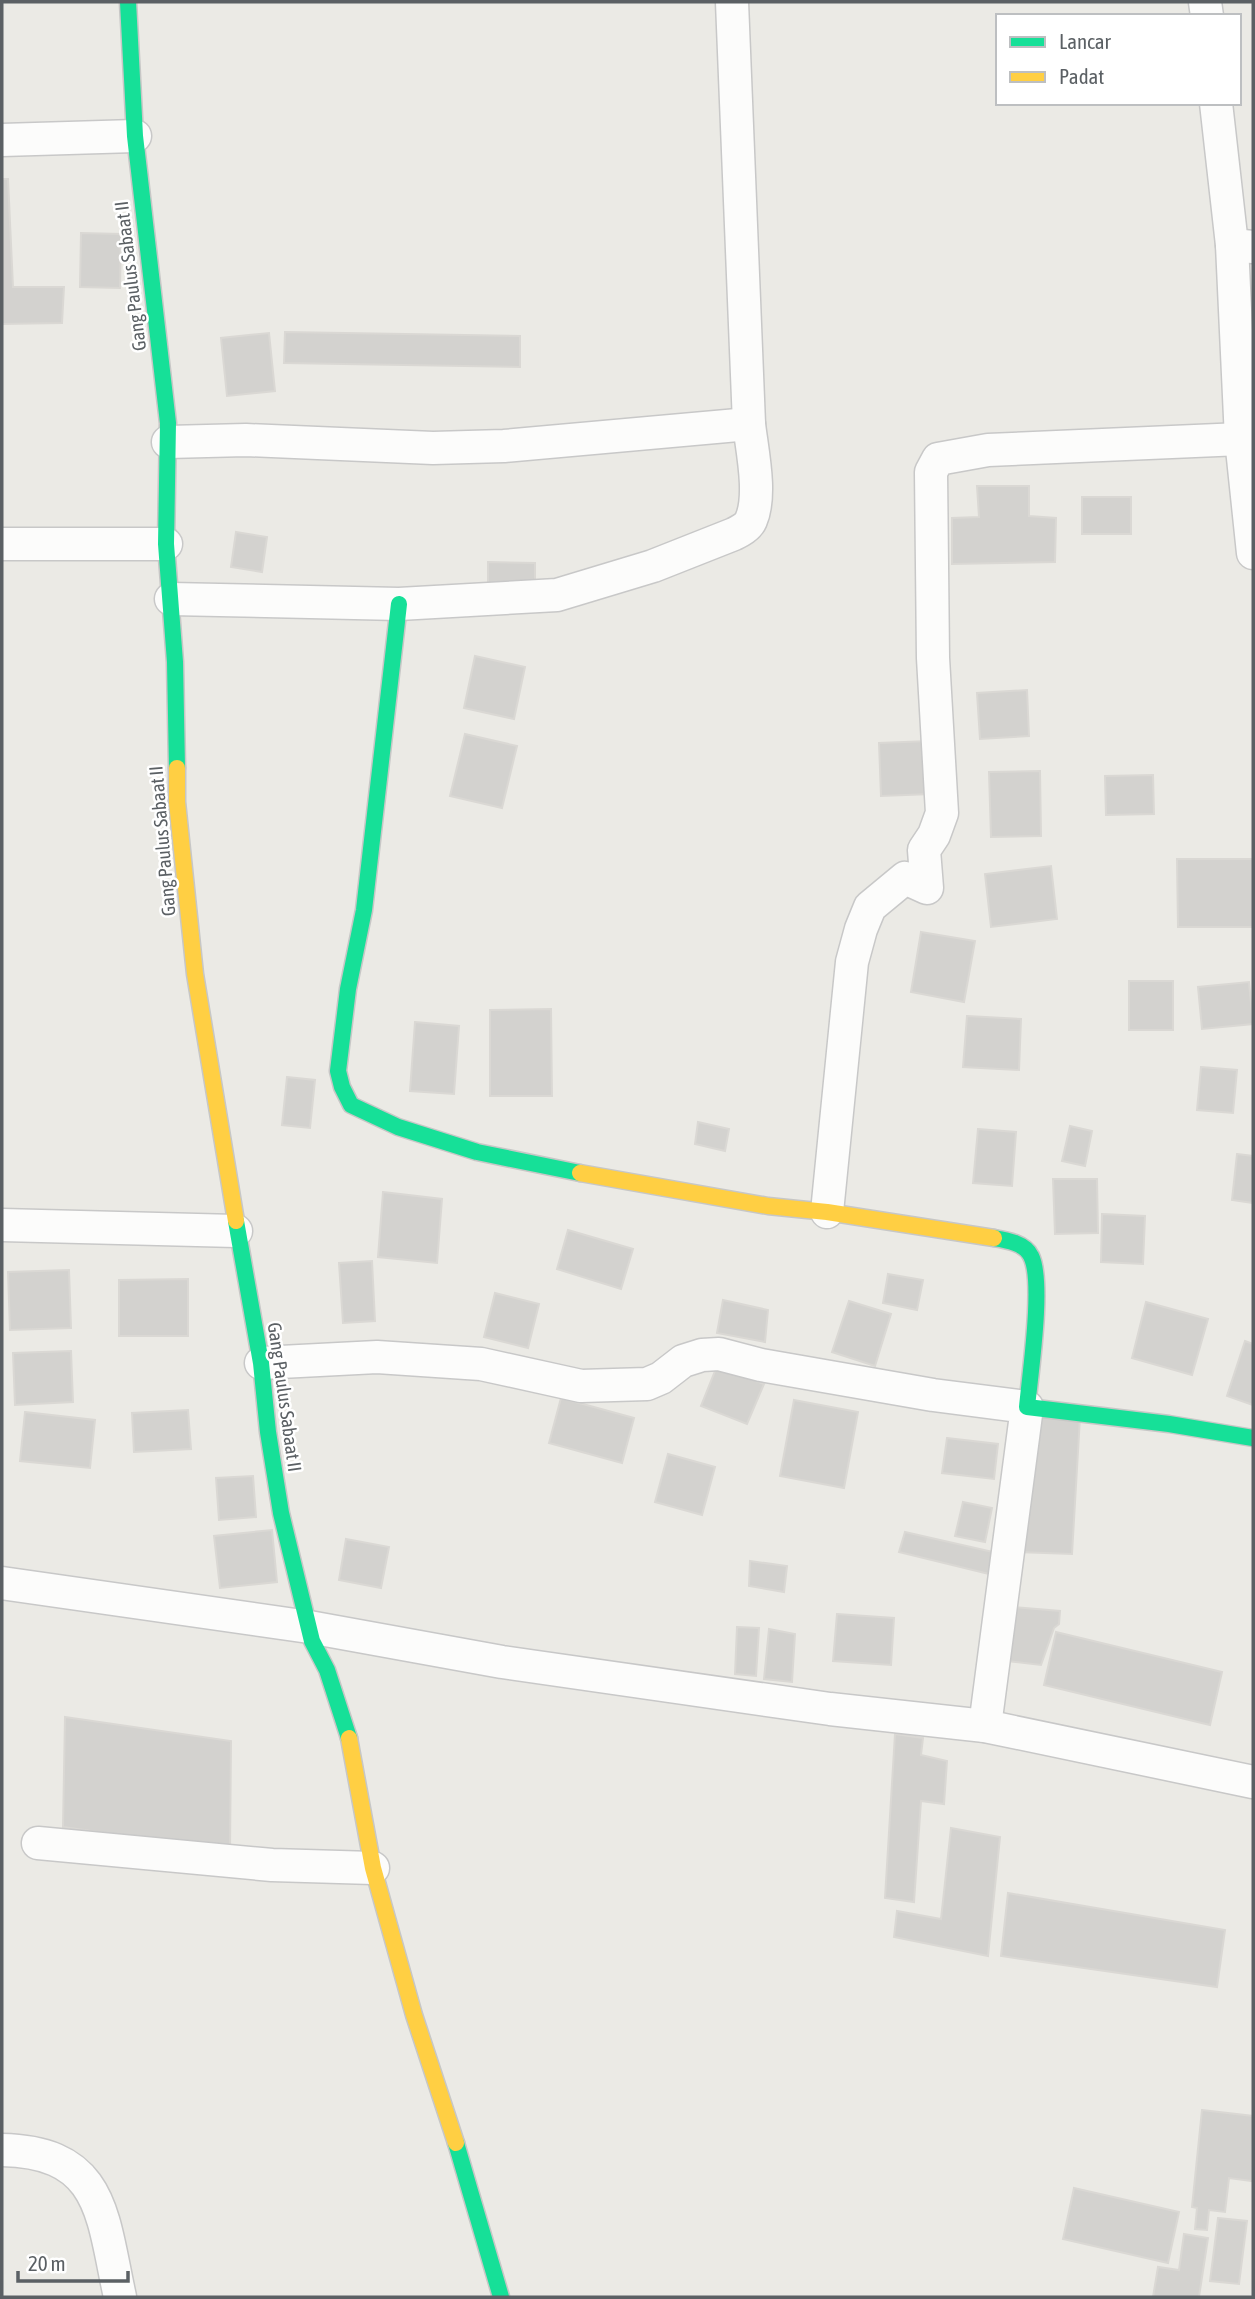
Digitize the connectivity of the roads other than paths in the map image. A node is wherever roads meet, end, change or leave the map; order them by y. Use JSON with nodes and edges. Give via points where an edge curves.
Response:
{"nodes":[{"id":1,"x":128,"y":2,"type":"edge"},
{"id":2,"x":732,"y":2,"type":"edge"},
{"id":3,"x":1216,"y":105,"type":"edge"},
{"id":4,"x":135,"y":136,"type":"junction"},
{"id":5,"x":2,"y":140,"type":"edge"},
{"id":6,"x":1242,"y":246,"type":"edge"},
{"id":7,"x":749,"y":424,"type":"junction"},
{"id":8,"x":1241,"y":439,"type":"junction"},
{"id":9,"x":168,"y":442,"type":"junction"},
{"id":10,"x":2,"y":544,"type":"edge"},
{"id":11,"x":166,"y":544,"type":"junction"},
{"id":12,"x":1253,"y":553,"type":"edge"},
{"id":13,"x":171,"y":599,"type":"junction"},
{"id":14,"x":399,"y":604,"type":"junction"},
{"id":15,"x":827,"y":1212,"type":"junction"},
{"id":16,"x":2,"y":1225,"type":"edge"},
{"id":17,"x":236,"y":1231,"type":"junction"},
{"id":18,"x":261,"y":1363,"type":"junction"},
{"id":19,"x":1027,"y":1407,"type":"junction"},
{"id":20,"x":1253,"y":1438,"type":"edge"},
{"id":21,"x":2,"y":1583,"type":"edge"},
{"id":22,"x":309,"y":1627,"type":"junction"},
{"id":23,"x":985,"y":1727,"type":"junction"},
{"id":24,"x":1253,"y":1782,"type":"edge"},
{"id":25,"x":38,"y":1843,"type":"dead end"},
{"id":26,"x":373,"y":1868,"type":"junction"},
{"id":27,"x":2,"y":2150,"type":"edge"},
{"id":28,"x":120,"y":2297,"type":"edge"},
{"id":29,"x":501,"y":2297,"type":"edge"}],
"edges":[{"from":1,"to":4,"type":"street","name":"Gang Paulus Sabaat II"},
{"from":2,"to":7,"type":"street"},
{"from":3,"to":6,"type":"street"},
{"from":4,"to":5,"type":"street"},
{"from":4,"to":9,"type":"street","name":"Gang Paulus Sabaat II"},
{"from":6,"to":8,"type":"street"},
{"from":7,"to":9,"type":"street","via":[[504,446]]},
{"from":7,"to":14,"type":"street","via":[[756,493],[751,520],[734,534],[653,566],[556,595]]},
{"from":8,"to":12,"type":"street"},
{"from":8,"to":15,"type":"street","via":[[988,450],[938,459],[931,472],[933,658],[942,813],[924,850],[927,888],[905,878],[870,907],[861,929],[845,1017]]},
{"from":9,"to":11,"type":"street","name":"Gang Paulus Sabaat II"},
{"from":10,"to":11,"type":"street"},
{"from":11,"to":13,"type":"street","name":"Gang Paulus Sabaat II"},
{"from":13,"to":14,"type":"street"},
{"from":13,"to":17,"type":"street","name":"Gang Paulus Sabaat II","via":[[179,828],[195,974]]},
{"from":14,"to":15,"type":"street","via":[[364,910],[338,1071],[352,1105],[398,1127],[490,1155],[768,1206]]},
{"from":15,"to":19,"type":"street","via":[[1000,1239],[1020,1245],[1031,1255],[1037,1278]]},
{"from":16,"to":17,"type":"street"},
{"from":17,"to":18,"type":"street","name":"Gang Paulus Sabaat II"},
{"from":18,"to":19,"type":"street","via":[[377,1357],[481,1364],[581,1386],[647,1384],[683,1361],[719,1354],[933,1395]]},
{"from":18,"to":22,"type":"street","name":"Gang Paulus Sabaat II","via":[[281,1513]]},
{"from":19,"to":20,"type":"street"},
{"from":19,"to":23,"type":"street"},
{"from":21,"to":22,"type":"street"},
{"from":22,"to":23,"type":"street","via":[[502,1662]]},
{"from":22,"to":26,"type":"street","name":"Gang Paulus Sabaat II","via":[[348,1735]]},
{"from":23,"to":24,"type":"street"},
{"from":25,"to":26,"type":"street","via":[[246,1863]]},
{"from":26,"to":29,"type":"street","name":"Gang Paulus Sabaat II"},
{"from":27,"to":28,"type":"street","via":[[41,2153],[62,2161],[89,2185],[100,2211]]}]}
